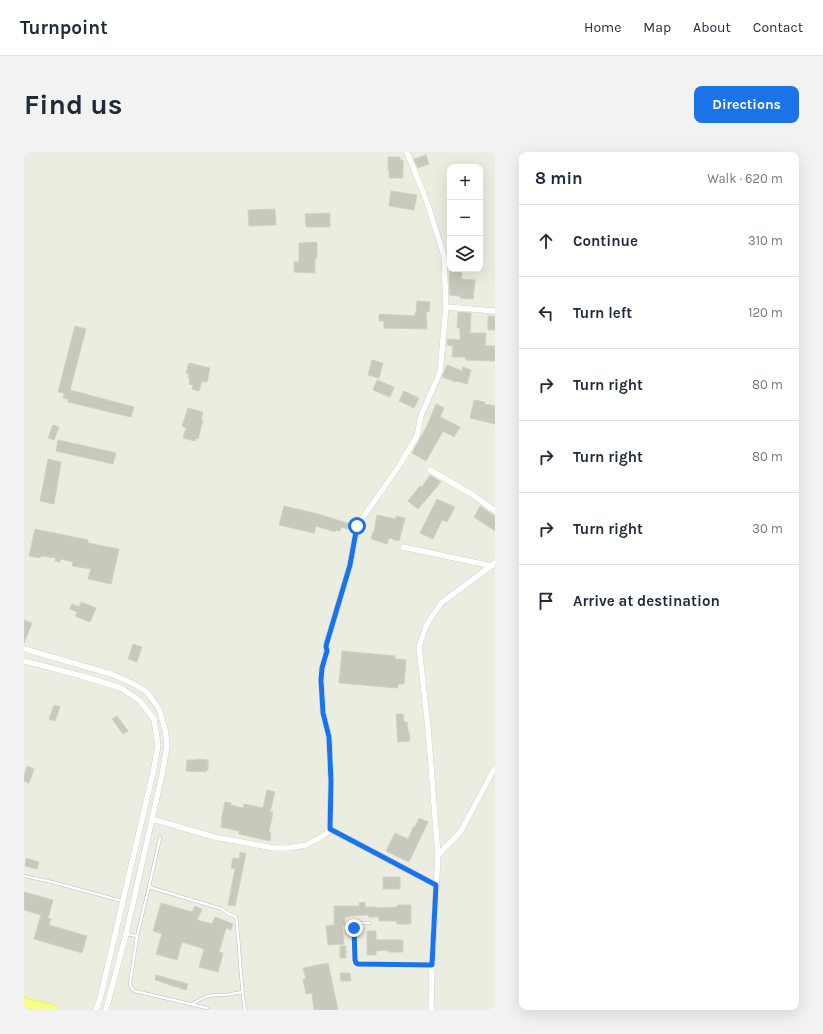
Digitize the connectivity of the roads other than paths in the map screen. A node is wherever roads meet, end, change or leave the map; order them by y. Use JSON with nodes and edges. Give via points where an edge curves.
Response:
{"nodes":[{"id":1,"x":407,"y":152,"type":"edge"},
{"id":2,"x":446,"y":307,"type":"junction"},
{"id":3,"x":495,"y":311,"type":"edge"},
{"id":4,"x":430,"y":470,"type":"dead end"},
{"id":5,"x":495,"y":511,"type":"edge"},
{"id":6,"x":403,"y":547,"type":"dead end"},
{"id":7,"x":493,"y":565,"type":"edge"},
{"id":8,"x":24,"y":650,"type":"edge"},
{"id":9,"x":24,"y":662,"type":"edge"},
{"id":10,"x":495,"y":769,"type":"edge"},
{"id":11,"x":152,"y":819,"type":"junction"},
{"id":12,"x":330,"y":829,"type":"junction"},
{"id":13,"x":160,"y":838,"type":"dead end"},
{"id":14,"x":438,"y":855,"type":"junction"},
{"id":15,"x":24,"y":876,"type":"edge"},
{"id":16,"x":436,"y":885,"type":"junction"},
{"id":17,"x":149,"y":888,"type":"junction"},
{"id":18,"x":123,"y":901,"type":"junction"},
{"id":19,"x":369,"y":923,"type":"dead end"},
{"id":20,"x":126,"y":934,"type":"junction"},
{"id":21,"x":136,"y":936,"type":"junction"},
{"id":22,"x":432,"y":965,"type":"junction"},
{"id":23,"x":242,"y":992,"type":"junction"},
{"id":24,"x":24,"y":1003,"type":"edge"},
{"id":25,"x":192,"y":1004,"type":"junction"},
{"id":26,"x":207,"y":1008,"type":"dead end"},
{"id":27,"x":53,"y":1010,"type":"edge"},
{"id":28,"x":96,"y":1010,"type":"edge"},
{"id":29,"x":106,"y":1010,"type":"edge"},
{"id":30,"x":246,"y":1010,"type":"edge"},
{"id":31,"x":431,"y":1010,"type":"edge"}],
"edges":[{"from":1,"to":2,"type":"street","via":[[427,202],[444,256]]},
{"from":2,"to":3,"type":"street"},
{"from":2,"to":12,"type":"street","via":[[440,372],[421,416],[417,436],[357,526],[350,565],[326,646],[321,680],[323,713],[329,737]]},
{"from":4,"to":5,"type":"street"},
{"from":6,"to":7,"type":"street"},
{"from":7,"to":14,"type":"street","via":[[441,603],[426,626],[419,647]]},
{"from":8,"to":11,"type":"street","via":[[111,674],[147,692],[159,709],[165,729],[166,746]]},
{"from":9,"to":18,"type":"street","via":[[121,688],[140,700],[154,719],[158,745]]},
{"from":10,"to":14,"type":"street","via":[[461,831]]},
{"from":11,"to":12,"type":"street","via":[[214,837],[274,848],[306,846]]},
{"from":11,"to":20,"type":"street"},
{"from":12,"to":16,"type":"street"},
{"from":13,"to":17,"type":"lane"},
{"from":14,"to":16,"type":"street"},
{"from":15,"to":18,"type":"lane"},
{"from":16,"to":22,"type":"street"},
{"from":17,"to":21,"type":"lane"},
{"from":17,"to":23,"type":"lane","via":[[222,909],[236,917]]},
{"from":18,"to":28,"type":"street"},
{"from":19,"to":22,"type":"lane","via":[[356,923],[354,926],[356,963]]},
{"from":20,"to":21,"type":"lane"},
{"from":20,"to":29,"type":"street"},
{"from":21,"to":25,"type":"lane","via":[[130,984],[132,989]]},
{"from":22,"to":31,"type":"street"},
{"from":23,"to":25,"type":"lane","via":[[213,995]]},
{"from":23,"to":30,"type":"lane"},
{"from":24,"to":27,"type":"highway"},
{"from":25,"to":26,"type":"lane"}]}
